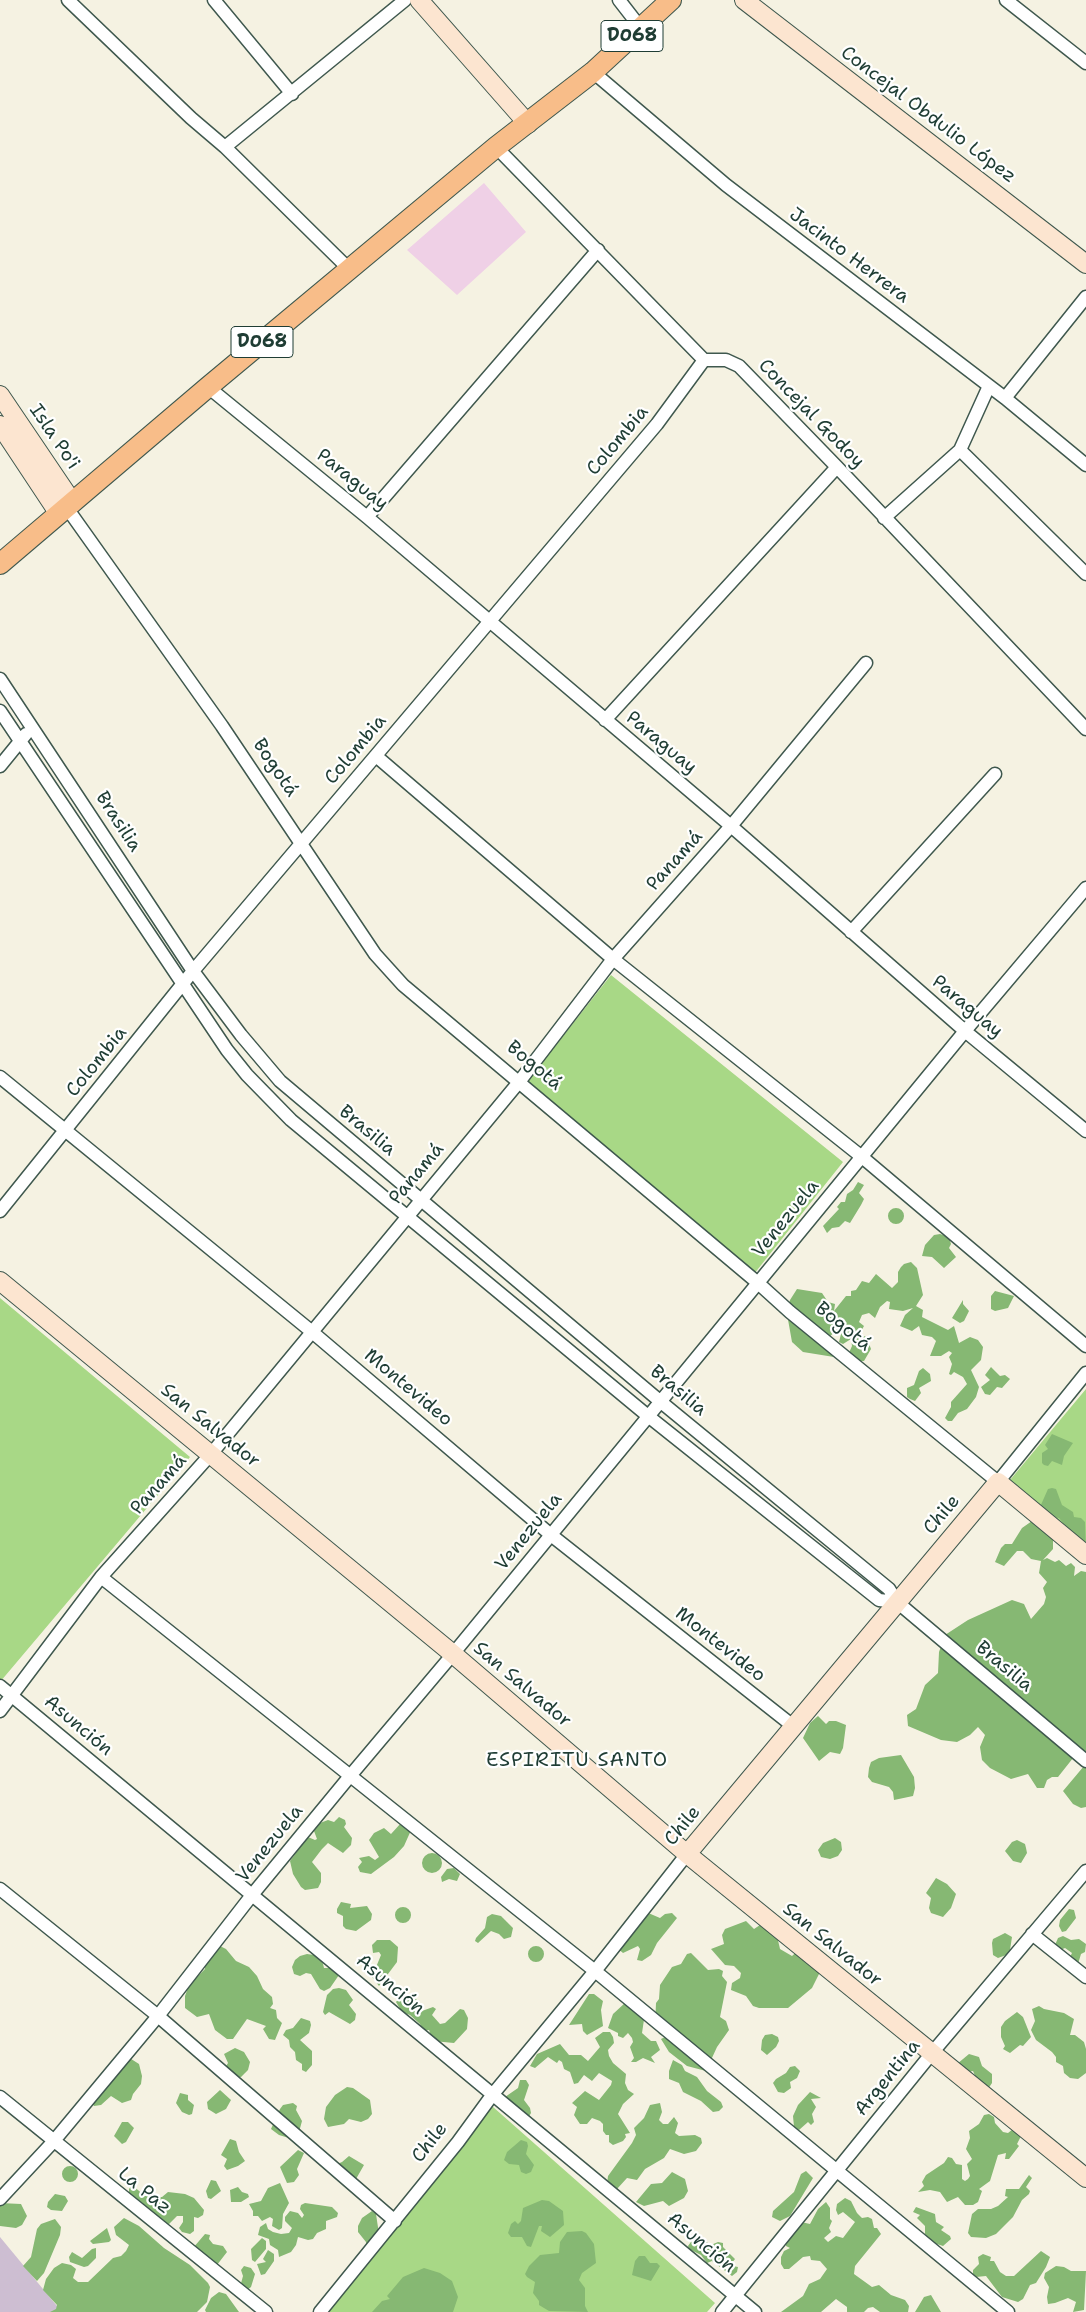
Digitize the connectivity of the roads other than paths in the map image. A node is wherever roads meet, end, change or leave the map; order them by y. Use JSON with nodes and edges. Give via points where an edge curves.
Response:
{"nodes":[{"id":1,"x":68,"y":0,"type":"edge"},
{"id":2,"x":214,"y":0,"type":"edge"},
{"id":3,"x":405,"y":0,"type":"edge"},
{"id":4,"x":419,"y":0,"type":"edge"},
{"id":5,"x":619,"y":0,"type":"edge"},
{"id":6,"x":670,"y":0,"type":"edge"},
{"id":7,"x":744,"y":0,"type":"edge"},
{"id":8,"x":1006,"y":0,"type":"edge"},
{"id":9,"x":640,"y":28,"type":"junction"},
{"id":10,"x":1086,"y":63,"type":"edge"},
{"id":11,"x":593,"y":72,"type":"junction"},
{"id":12,"x":292,"y":94,"type":"junction"},
{"id":13,"x":528,"y":124,"type":"junction"},
{"id":14,"x":225,"y":147,"type":"junction"},
{"id":15,"x":496,"y":147,"type":"junction"},
{"id":16,"x":598,"y":250,"type":"junction"},
{"id":17,"x":1086,"y":264,"type":"edge"},
{"id":18,"x":350,"y":270,"type":"junction"},
{"id":19,"x":1086,"y":297,"type":"edge"},
{"id":20,"x":704,"y":360,"type":"junction"},
{"id":21,"x":989,"y":386,"type":"junction"},
{"id":22,"x":208,"y":387,"type":"junction"},
{"id":23,"x":0,"y":395,"type":"edge"},
{"id":24,"x":1005,"y":398,"type":"junction"},
{"id":25,"x":0,"y":425,"type":"edge"},
{"id":26,"x":960,"y":450,"type":"junction"},
{"id":27,"x":1086,"y":465,"type":"edge"},
{"id":28,"x":837,"y":466,"type":"junction"},
{"id":29,"x":66,"y":508,"type":"junction"},
{"id":30,"x":367,"y":517,"type":"junction"},
{"id":31,"x":884,"y":518,"type":"junction"},
{"id":32,"x":0,"y":564,"type":"edge"},
{"id":33,"x":1086,"y":574,"type":"edge"},
{"id":34,"x":489,"y":620,"type":"junction"},
{"id":35,"x":866,"y":663,"type":"dead end"},
{"id":36,"x":0,"y":679,"type":"edge"},
{"id":37,"x":0,"y":711,"type":"edge"},
{"id":38,"x":604,"y":720,"type":"junction"},
{"id":39,"x":33,"y":727,"type":"junction"},
{"id":40,"x":1086,"y":730,"type":"edge"},
{"id":41,"x":20,"y":740,"type":"junction"},
{"id":42,"x":376,"y":756,"type":"junction"},
{"id":43,"x":0,"y":766,"type":"edge"},
{"id":44,"x":995,"y":774,"type":"dead end"},
{"id":45,"x":731,"y":826,"type":"junction"},
{"id":46,"x":301,"y":845,"type":"junction"},
{"id":47,"x":127,"y":870,"type":"junction"},
{"id":48,"x":113,"y":880,"type":"junction"},
{"id":49,"x":1086,"y":888,"type":"edge"},
{"id":50,"x":851,"y":932,"type":"junction"},
{"id":51,"x":614,"y":958,"type":"junction"},
{"id":52,"x":194,"y":971,"type":"junction"},
{"id":53,"x":183,"y":985,"type":"junction"},
{"id":54,"x":965,"y":1031,"type":"junction"},
{"id":55,"x":0,"y":1077,"type":"edge"},
{"id":56,"x":519,"y":1082,"type":"junction"},
{"id":57,"x":66,"y":1131,"type":"junction"},
{"id":58,"x":1086,"y":1131,"type":"edge"},
{"id":59,"x":862,"y":1157,"type":"junction"},
{"id":60,"x":420,"y":1200,"type":"junction"},
{"id":61,"x":0,"y":1211,"type":"edge"},
{"id":62,"x":406,"y":1216,"type":"junction"},
{"id":63,"x":0,"y":1281,"type":"edge"},
{"id":64,"x":758,"y":1283,"type":"junction"},
{"id":65,"x":545,"y":1305,"type":"junction"},
{"id":66,"x":532,"y":1320,"type":"junction"},
{"id":67,"x":311,"y":1331,"type":"junction"},
{"id":68,"x":1086,"y":1346,"type":"edge"},
{"id":69,"x":1086,"y":1373,"type":"edge"},
{"id":70,"x":661,"y":1402,"type":"junction"},
{"id":71,"x":648,"y":1416,"type":"junction"},
{"id":72,"x":211,"y":1454,"type":"junction"},
{"id":73,"x":998,"y":1482,"type":"junction"},
{"id":74,"x":782,"y":1502,"type":"junction"},
{"id":75,"x":772,"y":1515,"type":"junction"},
{"id":76,"x":551,"y":1535,"type":"junction"},
{"id":77,"x":848,"y":1555,"type":"junction"},
{"id":78,"x":1086,"y":1555,"type":"edge"},
{"id":79,"x":837,"y":1568,"type":"junction"},
{"id":80,"x":101,"y":1576,"type":"junction"},
{"id":81,"x":897,"y":1602,"type":"junction"},
{"id":82,"x":452,"y":1654,"type":"junction"},
{"id":83,"x":0,"y":1686,"type":"edge"},
{"id":84,"x":13,"y":1696,"type":"junction"},
{"id":85,"x":0,"y":1711,"type":"edge"},
{"id":86,"x":793,"y":1726,"type":"junction"},
{"id":87,"x":1086,"y":1761,"type":"edge"},
{"id":88,"x":350,"y":1776,"type":"junction"},
{"id":89,"x":687,"y":1854,"type":"junction"},
{"id":90,"x":1086,"y":1871,"type":"edge"},
{"id":91,"x":0,"y":1889,"type":"edge"},
{"id":92,"x":252,"y":1895,"type":"junction"},
{"id":93,"x":1032,"y":1934,"type":"junction"},
{"id":94,"x":595,"y":1971,"type":"junction"},
{"id":95,"x":1086,"y":1977,"type":"edge"},
{"id":96,"x":158,"y":2016,"type":"junction"},
{"id":97,"x":932,"y":2053,"type":"junction"},
{"id":98,"x":493,"y":2094,"type":"junction"},
{"id":99,"x":0,"y":2098,"type":"edge"},
{"id":100,"x":52,"y":2142,"type":"junction"},
{"id":101,"x":837,"y":2172,"type":"junction"},
{"id":102,"x":1086,"y":2178,"type":"edge"},
{"id":103,"x":0,"y":2199,"type":"edge"},
{"id":104,"x":395,"y":2220,"type":"junction"},
{"id":105,"x":735,"y":2296,"type":"junction"},
{"id":106,"x":266,"y":2312,"type":"edge"},
{"id":107,"x":320,"y":2312,"type":"edge"},
{"id":108,"x":722,"y":2312,"type":"edge"},
{"id":109,"x":755,"y":2312,"type":"edge"},
{"id":110,"x":1008,"y":2312,"type":"edge"}],
"edges":[{"from":1,"to":14,"type":"street"},
{"from":2,"to":12,"type":"street"},
{"from":3,"to":12,"type":"street"},
{"from":4,"to":13,"type":"street"},
{"from":5,"to":9,"type":"street"},
{"from":6,"to":9,"type":"main road","number":"D068"},
{"from":7,"to":17,"type":"street","name":"Concejal Obdulio López"},
{"from":8,"to":10,"type":"street"},
{"from":9,"to":11,"type":"main road","number":"D068"},
{"from":11,"to":13,"type":"main road","number":"D068"},
{"from":11,"to":21,"type":"street","name":"Jacinto Herrera","via":[[726,185]]},
{"from":12,"to":14,"type":"street"},
{"from":13,"to":15,"type":"main road","number":"D068"},
{"from":14,"to":18,"type":"street"},
{"from":15,"to":16,"type":"street"},
{"from":15,"to":18,"type":"main road","number":"D068"},
{"from":16,"to":20,"type":"street"},
{"from":16,"to":30,"type":"street"},
{"from":18,"to":22,"type":"main road","number":"D068"},
{"from":19,"to":24,"type":"street"},
{"from":20,"to":28,"type":"street","name":"Concejal Godoy","via":[[726,360],[739,366]]},
{"from":20,"to":34,"type":"street","name":"Colombia","via":[[657,424]]},
{"from":21,"to":24,"type":"street","name":"Jacinto Herrera"},
{"from":21,"to":26,"type":"street"},
{"from":22,"to":29,"type":"main road","number":"D068"},
{"from":22,"to":30,"type":"street","name":"Paraguay"},
{"from":23,"to":29,"type":"street","name":"Isla Po'i"},
{"from":24,"to":27,"type":"street","name":"Jacinto Herrera"},
{"from":25,"to":29,"type":"street","name":"Isla Po'i"},
{"from":26,"to":31,"type":"street"},
{"from":26,"to":33,"type":"street"},
{"from":28,"to":31,"type":"street","name":"Concejal Godoy"},
{"from":28,"to":38,"type":"street"},
{"from":29,"to":32,"type":"main road","number":"D068"},
{"from":29,"to":46,"type":"street","name":"Bogotá","via":[[222,726]]},
{"from":30,"to":34,"type":"street","name":"Paraguay"},
{"from":31,"to":40,"type":"street","name":"Concejal Godoy"},
{"from":34,"to":38,"type":"street","name":"Paraguay"},
{"from":34,"to":42,"type":"street","name":"Colombia"},
{"from":35,"to":45,"type":"street","name":"Panamá"},
{"from":36,"to":39,"type":"street","name":"Brasilia"},
{"from":37,"to":41,"type":"street","name":"Brasilia"},
{"from":38,"to":45,"type":"street","name":"Paraguay"},
{"from":39,"to":41,"type":"street"},
{"from":39,"to":47,"type":"street","name":"Brasilia"},
{"from":41,"to":43,"type":"street"},
{"from":41,"to":48,"type":"street","name":"Brasilia"},
{"from":42,"to":46,"type":"street","name":"Colombia"},
{"from":42,"to":51,"type":"street"},
{"from":44,"to":50,"type":"street"},
{"from":45,"to":50,"type":"street","name":"Paraguay"},
{"from":45,"to":51,"type":"street","name":"Panamá"},
{"from":46,"to":52,"type":"street","name":"Colombia"},
{"from":46,"to":56,"type":"street","name":"Bogotá","via":[[374,954],[403,985]]},
{"from":47,"to":48,"type":"street"},
{"from":47,"to":52,"type":"street","name":"Brasilia"},
{"from":48,"to":53,"type":"street","name":"Brasilia"},
{"from":49,"to":54,"type":"street","name":"Venezuela"},
{"from":50,"to":54,"type":"street","name":"Paraguay"},
{"from":51,"to":56,"type":"street","name":"Panamá"},
{"from":51,"to":59,"type":"street"},
{"from":52,"to":53,"type":"street","name":"Colombia"},
{"from":52,"to":60,"type":"street","name":"Brasilia","via":[[241,1036],[280,1081]]},
{"from":53,"to":57,"type":"street","name":"Colombia"},
{"from":53,"to":62,"type":"street","name":"Brasilia","via":[[253,1082],[291,1120]]},
{"from":54,"to":58,"type":"street","name":"Paraguay"},
{"from":54,"to":59,"type":"street","name":"Venezuela"},
{"from":55,"to":57,"type":"street","name":"Montevideo"},
{"from":56,"to":60,"type":"street","name":"Panamá"},
{"from":56,"to":64,"type":"street","name":"Bogotá"},
{"from":57,"to":61,"type":"street","name":"Colombia"},
{"from":57,"to":67,"type":"street","name":"Montevideo"},
{"from":59,"to":64,"type":"street","name":"Venezuela"},
{"from":59,"to":68,"type":"street"},
{"from":60,"to":62,"type":"street","name":"Panamá"},
{"from":60,"to":65,"type":"street","name":"Brasilia"},
{"from":62,"to":66,"type":"street","name":"Brasilia"},
{"from":62,"to":67,"type":"street","name":"Panamá"},
{"from":63,"to":72,"type":"street","name":"San Salvador"},
{"from":64,"to":70,"type":"street","name":"Venezuela"},
{"from":64,"to":73,"type":"street","name":"Bogotá"},
{"from":65,"to":66,"type":"street"},
{"from":65,"to":70,"type":"street","name":"Brasilia"},
{"from":66,"to":71,"type":"street","name":"Brasilia"},
{"from":67,"to":72,"type":"street","name":"Panamá"},
{"from":67,"to":76,"type":"street","name":"Montevideo"},
{"from":69,"to":73,"type":"street","name":"Chile"},
{"from":70,"to":71,"type":"street","name":"Venezuela"},
{"from":70,"to":74,"type":"street","name":"Brasilia"},
{"from":71,"to":75,"type":"street","name":"Brasilia"},
{"from":71,"to":76,"type":"street","name":"Venezuela"},
{"from":72,"to":80,"type":"street","name":"Panamá"},
{"from":72,"to":82,"type":"street","name":"San Salvador"},
{"from":73,"to":78,"type":"street","name":"Bogotá"},
{"from":73,"to":81,"type":"street","name":"Chile"},
{"from":74,"to":75,"type":"street"},
{"from":74,"to":77,"type":"street","name":"Brasilia"},
{"from":75,"to":79,"type":"street","name":"Brasilia"},
{"from":76,"to":82,"type":"street","name":"Venezuela"},
{"from":76,"to":86,"type":"street","name":"Montevideo"},
{"from":77,"to":79,"type":"street"},
{"from":77,"to":81,"type":"street","name":"Brasilia","via":[[889,1589]]},
{"from":79,"to":81,"type":"street","name":"Brasilia","via":[[879,1600]]},
{"from":80,"to":84,"type":"street","name":"Panamá"},
{"from":80,"to":88,"type":"street"},
{"from":81,"to":86,"type":"street","name":"Chile"},
{"from":81,"to":87,"type":"street","name":"Brasilia"},
{"from":82,"to":88,"type":"street","name":"Venezuela"},
{"from":82,"to":89,"type":"street","name":"San Salvador"},
{"from":83,"to":84,"type":"street","name":"Asunción"},
{"from":84,"to":85,"type":"street","name":"Panamá"},
{"from":84,"to":92,"type":"street","name":"Asunción"},
{"from":86,"to":89,"type":"street","name":"Chile"},
{"from":88,"to":92,"type":"street","name":"Venezuela"},
{"from":88,"to":94,"type":"street"},
{"from":89,"to":94,"type":"street","name":"Chile"},
{"from":89,"to":97,"type":"street","name":"San Salvador"},
{"from":90,"to":93,"type":"street","name":"Argentina"},
{"from":91,"to":96,"type":"street"},
{"from":92,"to":96,"type":"street","name":"Venezuela"},
{"from":92,"to":98,"type":"street","name":"Asunción"},
{"from":93,"to":95,"type":"street"},
{"from":93,"to":97,"type":"street","name":"Argentina"},
{"from":94,"to":98,"type":"street","name":"Chile"},
{"from":94,"to":101,"type":"street"},
{"from":96,"to":100,"type":"street","name":"Venezuela"},
{"from":96,"to":104,"type":"street"},
{"from":97,"to":101,"type":"street","name":"Argentina"},
{"from":97,"to":102,"type":"street","name":"San Salvador"},
{"from":98,"to":104,"type":"street","name":"Chile"},
{"from":98,"to":105,"type":"street","name":"Asunción"},
{"from":99,"to":100,"type":"street","name":"La Paz"},
{"from":100,"to":103,"type":"street","name":"Venezuela"},
{"from":100,"to":106,"type":"street","name":"La Paz"},
{"from":101,"to":105,"type":"street","name":"Argentina"},
{"from":101,"to":110,"type":"street"},
{"from":104,"to":107,"type":"street","name":"Chile"},
{"from":105,"to":108,"type":"street","name":"Argentina"},
{"from":105,"to":109,"type":"street","name":"Asunción"}]}
